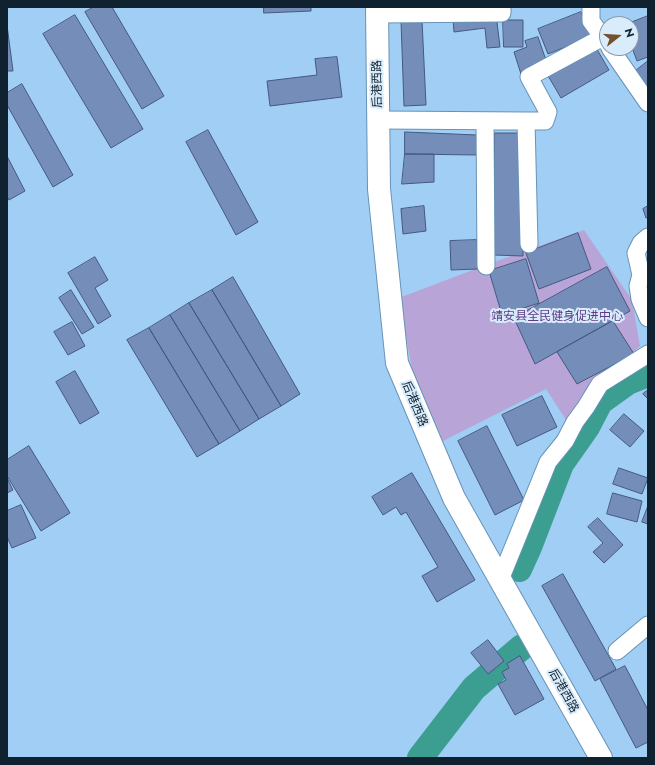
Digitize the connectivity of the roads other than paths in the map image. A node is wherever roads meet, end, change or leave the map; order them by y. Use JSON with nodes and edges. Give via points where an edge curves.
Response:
{"nodes":[{"id":1,"x":502,"y":7,"type":"edge"},
{"id":2,"x":591,"y":7,"type":"edge"},
{"id":3,"x":377,"y":10,"type":"edge"},
{"id":4,"x":434,"y":10,"type":"edge"},
{"id":5,"x":462,"y":10,"type":"edge"},
{"id":6,"x":599,"y":33,"type":"edge"},
{"id":7,"x":599,"y":46,"type":"edge"},
{"id":8,"x":616,"y":56,"type":"edge"},
{"id":9,"x":648,"y":103,"type":"edge"},
{"id":10,"x":378,"y":120,"type":"junction"},
{"id":11,"x":485,"y":121,"type":"junction"},
{"id":12,"x":526,"y":121,"type":"junction"},
{"id":13,"x":648,"y":237,"type":"edge"},
{"id":14,"x":529,"y":244,"type":"dead end"},
{"id":15,"x":486,"y":266,"type":"dead end"},
{"id":16,"x":648,"y":318,"type":"edge"},
{"id":17,"x":648,"y":354,"type":"edge"},
{"id":18,"x":500,"y":580,"type":"junction"},
{"id":19,"x":648,"y":625,"type":"edge"},
{"id":20,"x":617,"y":651,"type":"dead end"},
{"id":21,"x":601,"y":758,"type":"edge"}],
"edges":[{"from":1,"to":5,"type":"street","via":[[502,13]]},
{"from":2,"to":6,"type":"street","via":[[590,21]]},
{"from":3,"to":4,"type":"street"},
{"from":3,"to":10,"type":"main road","name":"后港西路"},
{"from":4,"to":5,"type":"street"},
{"from":7,"to":12,"type":"street","via":[[529,77],[548,112],[545,121]]},
{"from":8,"to":9,"type":"street"},
{"from":10,"to":11,"type":"street"},
{"from":10,"to":18,"type":"main road","name":"后港西路","via":[[379,189],[397,363],[454,498]]},
{"from":11,"to":12,"type":"street"},
{"from":11,"to":15,"type":"street"},
{"from":12,"to":14,"type":"street"},
{"from":13,"to":16,"type":"street","via":[[636,253],[641,275],[638,286],[640,299]]},
{"from":17,"to":18,"type":"street","via":[[600,384],[565,441],[548,462]]},
{"from":18,"to":21,"type":"main road","name":"后港西路"},
{"from":19,"to":20,"type":"street"}]}
